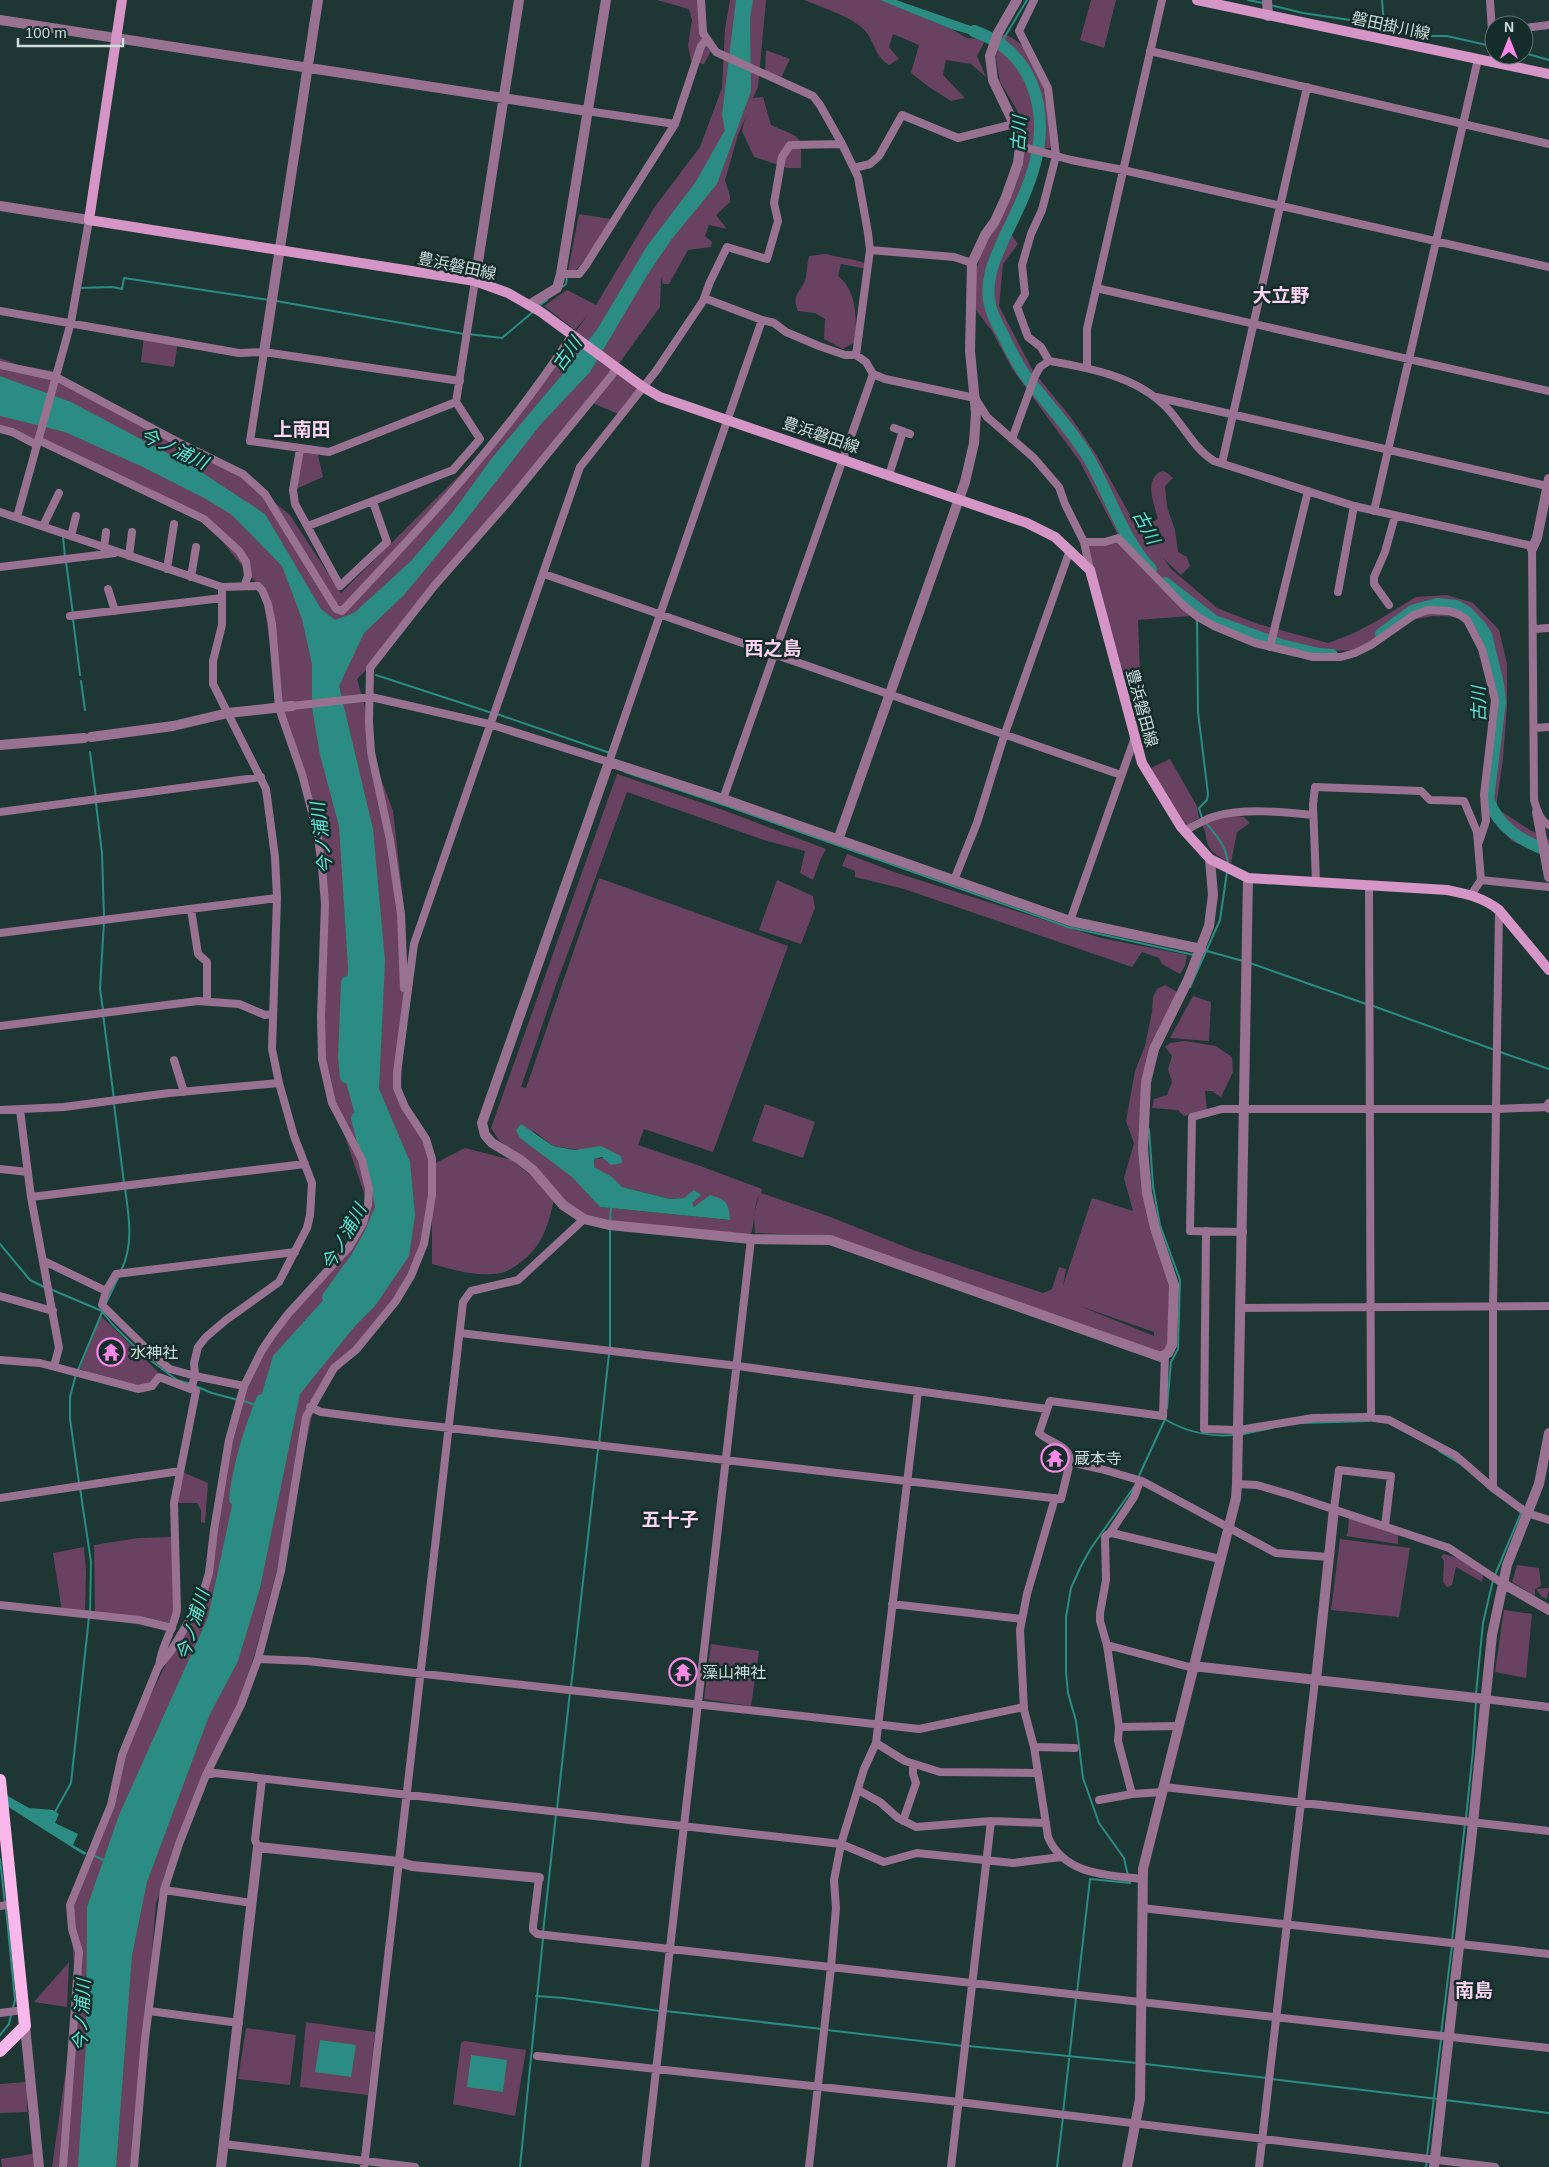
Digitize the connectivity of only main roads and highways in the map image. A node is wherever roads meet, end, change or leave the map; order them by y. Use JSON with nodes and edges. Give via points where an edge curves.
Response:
{"nodes":[{"id":1,"x":122,"y":0,"type":"edge"},
{"id":2,"x":1197,"y":0,"type":"edge"},
{"id":3,"x":1549,"y":74,"type":"edge"},
{"id":4,"x":1549,"y":970,"type":"edge"},
{"id":5,"x":1,"y":1801,"type":"edge"},
{"id":6,"x":6,"y":1905,"type":"edge"},
{"id":7,"x":0,"y":2051,"type":"edge"}],
"edges":[{"from":1,"to":4,"type":"main road","name":"豊浜磐田線","via":[[88,220],[475,282],[508,293],[534,308],[660,397],[1027,523],[1055,537],[1090,570],[1142,763],[1184,831],[1210,859],[1248,878],[1447,890],[1471,895],[1499,910]]},
{"from":2,"to":3,"type":"main road","name":"磐田掛川線"},
{"from":5,"to":6,"type":"main road"},
{"from":6,"to":7,"type":"main road","via":[[25,2026]]}]}
